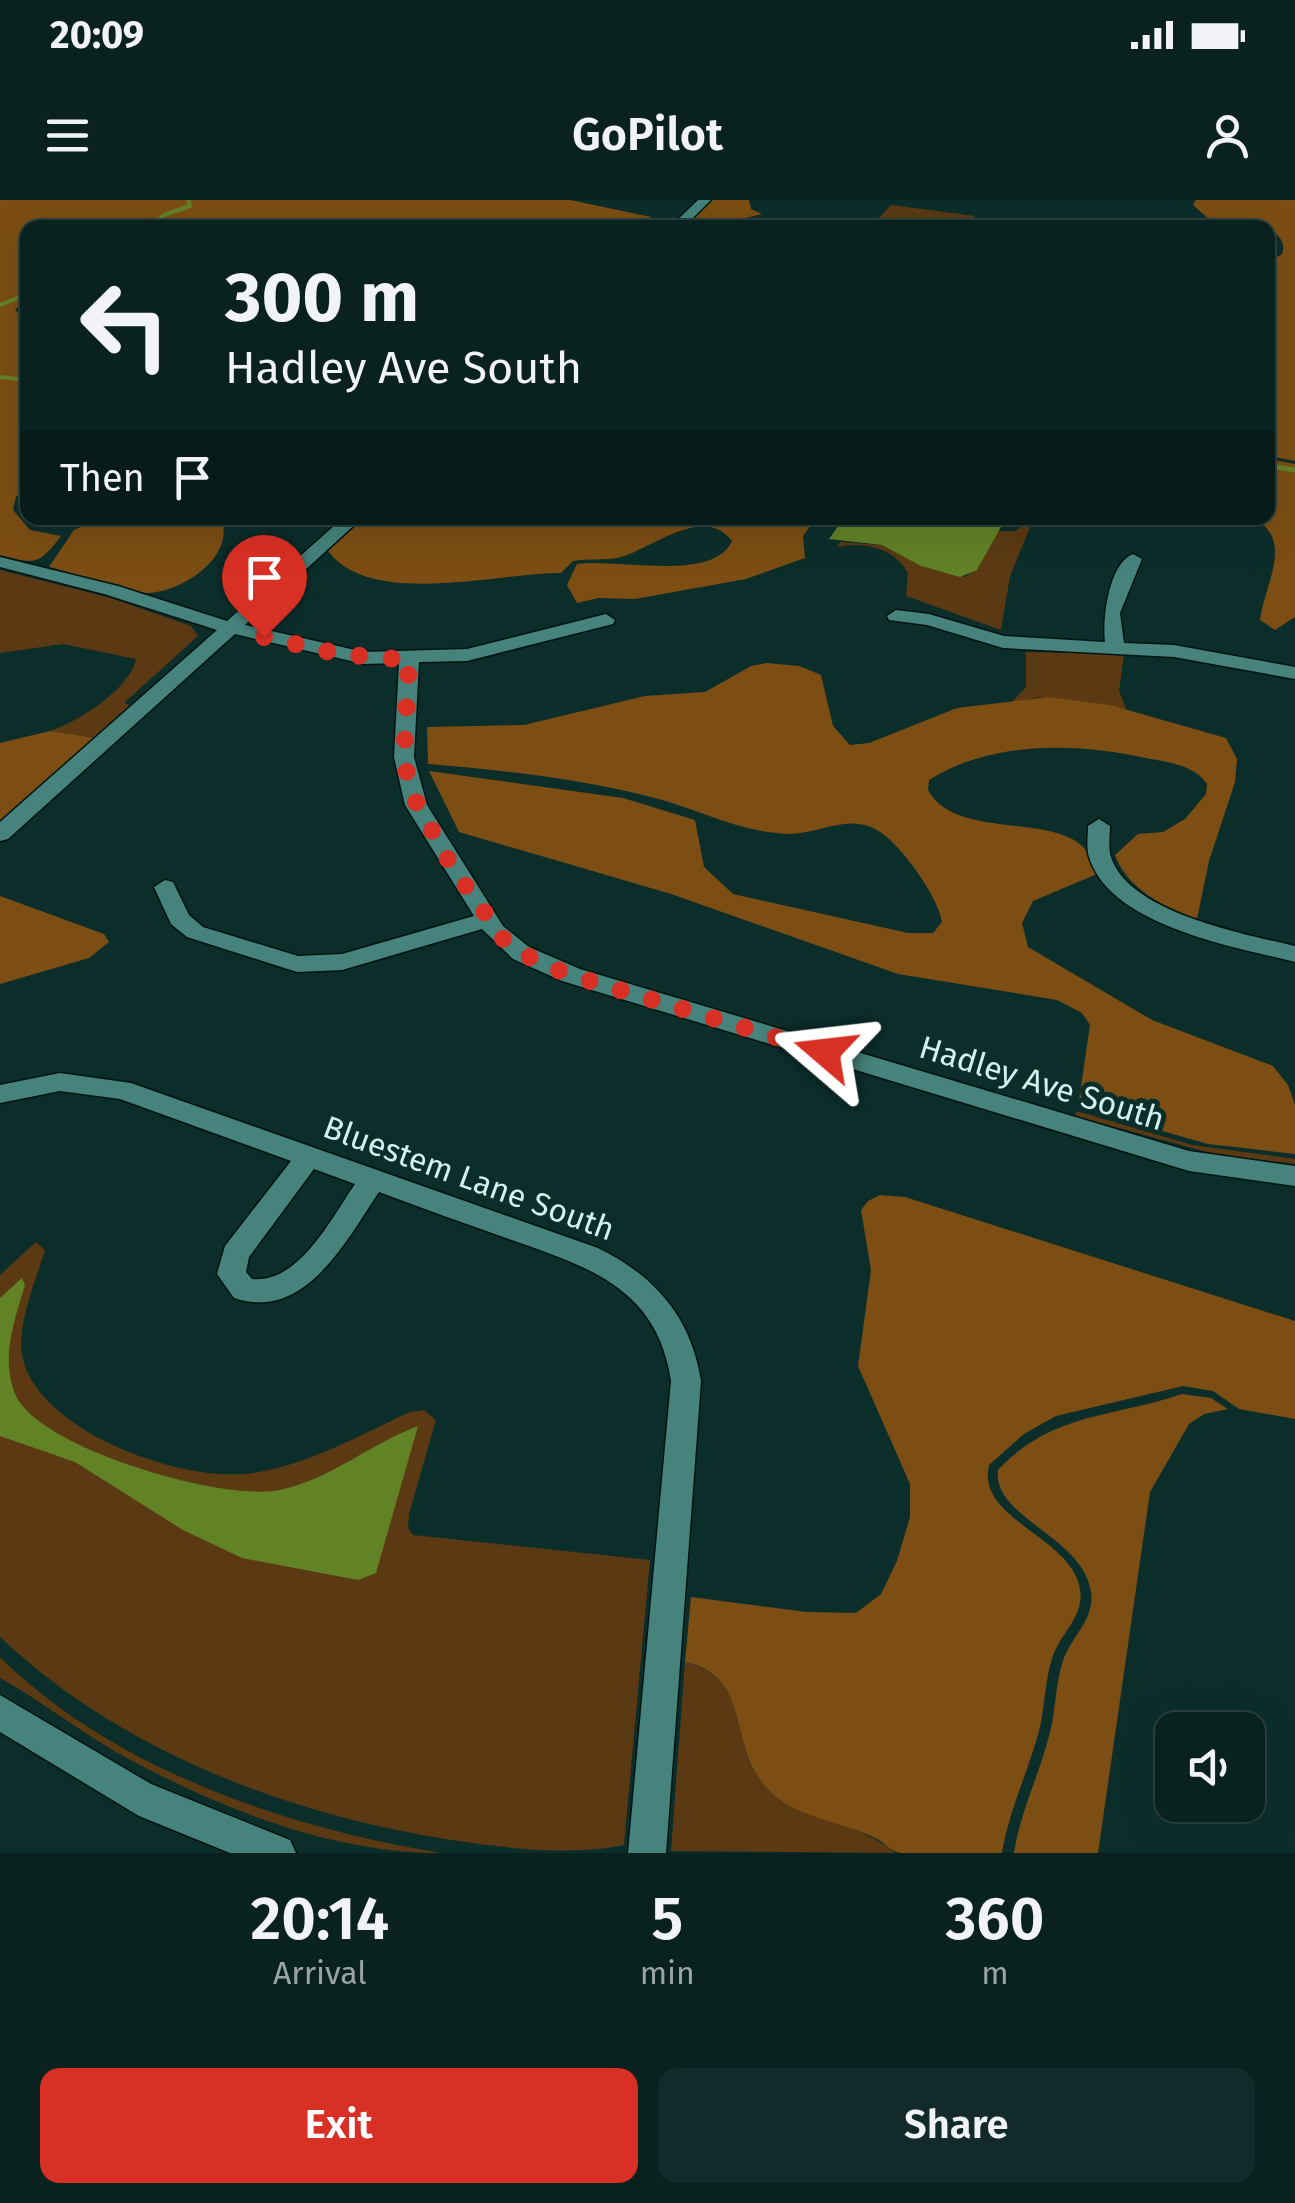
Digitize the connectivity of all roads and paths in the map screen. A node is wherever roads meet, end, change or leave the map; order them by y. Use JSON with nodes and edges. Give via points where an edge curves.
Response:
{"nodes":[{"id":1,"x":704,"y":200,"type":"edge"},
{"id":2,"x":683,"y":220,"type":"edge"},
{"id":3,"x":345,"y":525,"type":"edge"},
{"id":4,"x":1134,"y":558,"type":"dead end"},
{"id":5,"x":0,"y":562,"type":"edge"},
{"id":6,"x":896,"y":616,"type":"dead end"},
{"id":7,"x":606,"y":620,"type":"dead end"},
{"id":8,"x":230,"y":628,"type":"junction"},
{"id":9,"x":1115,"y":647,"type":"junction"},
{"id":10,"x":409,"y":660,"type":"junction"},
{"id":11,"x":1295,"y":673,"type":"edge"},
{"id":12,"x":1098,"y":826,"type":"dead end"},
{"id":13,"x":0,"y":834,"type":"edge"},
{"id":14,"x":165,"y":886,"type":"dead end"},
{"id":15,"x":487,"y":920,"type":"junction"},
{"id":16,"x":1295,"y":954,"type":"edge"},
{"id":17,"x":0,"y":1094,"type":"edge"},
{"id":18,"x":310,"y":1156,"type":"junction"},
{"id":19,"x":1295,"y":1176,"type":"edge"},
{"id":20,"x":373,"y":1179,"type":"junction"},
{"id":21,"x":0,"y":1712,"type":"edge"},
{"id":22,"x":277,"y":1853,"type":"edge"},
{"id":23,"x":647,"y":1853,"type":"edge"}],
"edges":[{"from":1,"to":2,"type":"street"},
{"from":3,"to":8,"type":"street"},
{"from":4,"to":9,"type":"street","via":[[1111,614]]},
{"from":5,"to":8,"type":"street"},
{"from":6,"to":9,"type":"street","via":[[1003,642]]},
{"from":7,"to":10,"type":"street","via":[[489,651]]},
{"from":8,"to":10,"type":"street","via":[[340,654]]},
{"from":8,"to":13,"type":"street"},
{"from":9,"to":11,"type":"street","via":[[1185,652]]},
{"from":10,"to":15,"type":"street","name":"Hadley Ave South","via":[[406,780]]},
{"from":12,"to":16,"type":"street","via":[[1104,864],[1138,901],[1182,923]]},
{"from":14,"to":15,"type":"street","via":[[177,916],[195,932],[297,964],[342,962]]},
{"from":15,"to":19,"type":"street","name":"Hadley Ave South","via":[[521,953],[570,975],[1189,1161]]},
{"from":17,"to":18,"type":"street","name":"Bluestem Lane South","via":[[60,1082],[113,1087]]},
{"from":18,"to":20,"type":"street","name":"Bluestem Lane South"},
{"from":18,"to":20,"type":"street","via":[[234,1254],[231,1274],[244,1290],[268,1294],[294,1283]]},
{"from":20,"to":23,"type":"street","name":"Bluestem Lane South","via":[[610,1267],[647,1293],[680,1346],[685,1402]]},
{"from":21,"to":22,"type":"street","via":[[140,1798]]}]}
